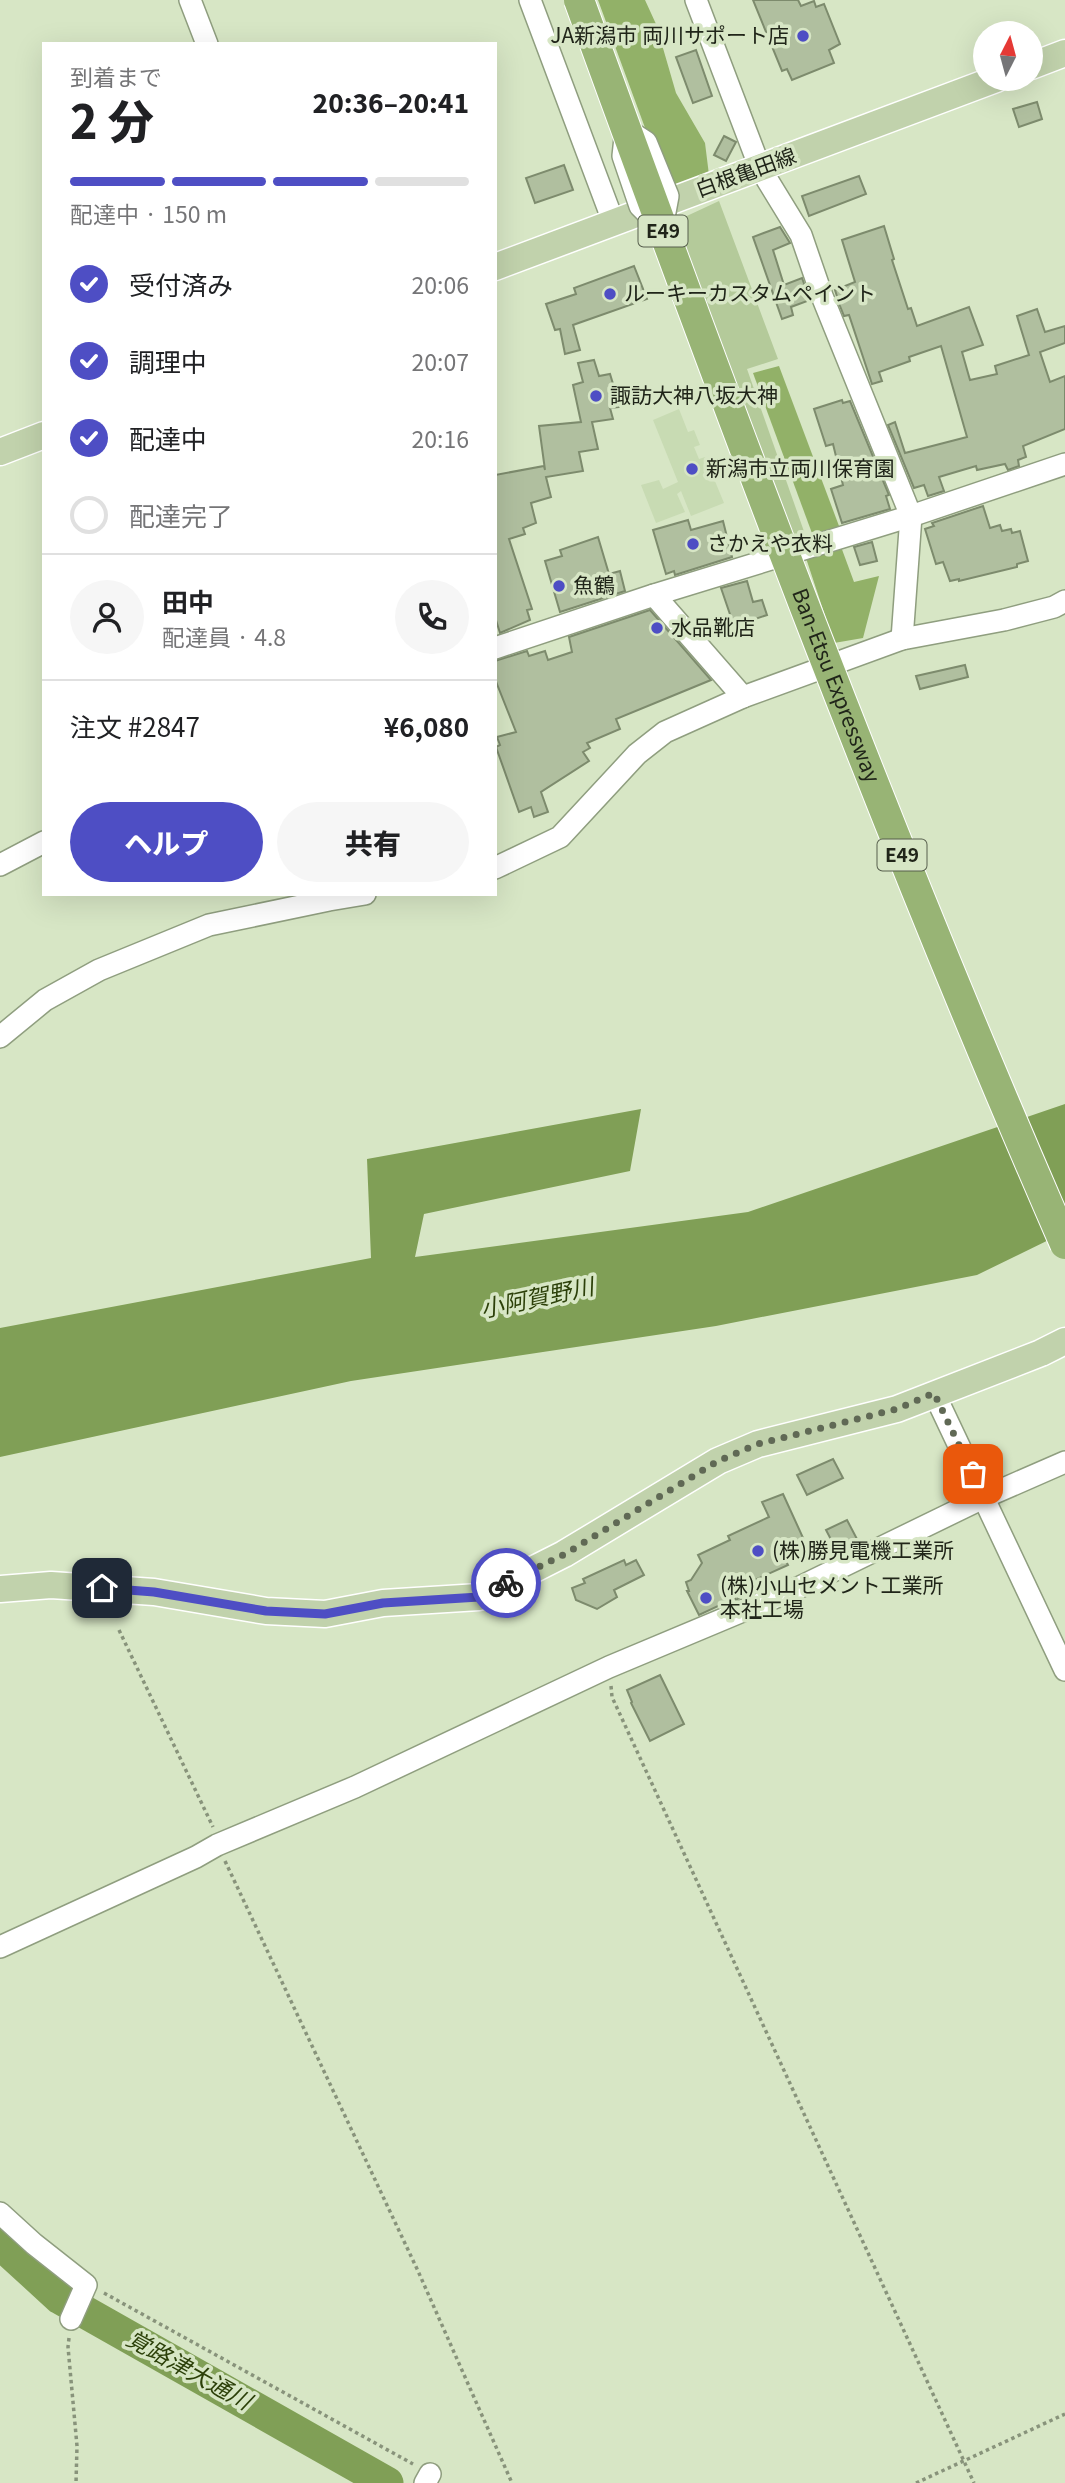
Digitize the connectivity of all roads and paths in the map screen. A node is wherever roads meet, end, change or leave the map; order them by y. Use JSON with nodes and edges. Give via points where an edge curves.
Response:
{"nodes":[{"id":1,"x":190,"y":0,"type":"edge"},
{"id":2,"x":530,"y":0,"type":"edge"},
{"id":3,"x":579,"y":0,"type":"edge"},
{"id":4,"x":696,"y":0,"type":"edge"},
{"id":5,"x":206,"y":42,"type":"edge"},
{"id":6,"x":1065,"y":53,"type":"edge"},
{"id":7,"x":1043,"y":61,"type":"edge"},
{"id":8,"x":973,"y":88,"type":"edge"},
{"id":9,"x":760,"y":168,"type":"junction"},
{"id":10,"x":612,"y":221,"type":"junction"},
{"id":11,"x":497,"y":266,"type":"edge"},
{"id":12,"x":42,"y":437,"type":"edge"},
{"id":13,"x":0,"y":452,"type":"edge"},
{"id":14,"x":1065,"y":464,"type":"edge"},
{"id":15,"x":911,"y":516,"type":"junction"},
{"id":16,"x":654,"y":595,"type":"junction"},
{"id":17,"x":1065,"y":601,"type":"edge"},
{"id":18,"x":902,"y":639,"type":"junction"},
{"id":19,"x":497,"y":647,"type":"edge"},
{"id":20,"x":743,"y":697,"type":"junction"},
{"id":21,"x":42,"y":843,"type":"edge"},
{"id":22,"x":0,"y":865,"type":"edge"},
{"id":23,"x":497,"y":867,"type":"edge"},
{"id":24,"x":328,"y":897,"type":"edge"},
{"id":25,"x":0,"y":1037,"type":"edge"},
{"id":26,"x":1065,"y":1244,"type":"edge"},
{"id":27,"x":1065,"y":1341,"type":"edge"},
{"id":28,"x":934,"y":1393,"type":"junction"},
{"id":29,"x":1065,"y":1462,"type":"edge"},
{"id":30,"x":985,"y":1497,"type":"junction"},
{"id":31,"x":0,"y":1589,"type":"edge"},
{"id":32,"x":120,"y":1630,"type":"dead end"},
{"id":33,"x":609,"y":1667,"type":"junction"},
{"id":34,"x":1065,"y":1670,"type":"edge"},
{"id":35,"x":217,"y":1845,"type":"junction"},
{"id":36,"x":0,"y":1947,"type":"edge"},
{"id":37,"x":0,"y":2213,"type":"edge"},
{"id":38,"x":84,"y":2288,"type":"junction"},
{"id":39,"x":71,"y":2319,"type":"joint"},
{"id":40,"x":1065,"y":2414,"type":"edge"},
{"id":41,"x":964,"y":2462,"type":"junction"},
{"id":42,"x":427,"y":2478,"type":"edge"},
{"id":43,"x":76,"y":2483,"type":"edge"},
{"id":44,"x":512,"y":2483,"type":"edge"},
{"id":45,"x":916,"y":2483,"type":"edge"},
{"id":46,"x":974,"y":2483,"type":"edge"}],
"edges":[{"from":1,"to":5,"type":"street"},
{"from":2,"to":10,"type":"street"},
{"from":3,"to":26,"type":"highway","name":"Ban-Etsu Expressway","number":"E49","bridge":true,"via":[[908,869]]},
{"from":4,"to":9,"type":"street"},
{"from":6,"to":7,"type":"main road"},
{"from":8,"to":9,"type":"main road","name":"白根亀田線"},
{"from":9,"to":10,"type":"main road","name":"白根亀田線"},
{"from":9,"to":15,"type":"street","via":[[801,235]]},
{"from":10,"to":11,"type":"main road","name":"白根亀田線"},
{"from":12,"to":13,"type":"main road"},
{"from":14,"to":15,"type":"street"},
{"from":15,"to":16,"type":"street"},
{"from":15,"to":18,"type":"street"},
{"from":16,"to":19,"type":"street"},
{"from":16,"to":20,"type":"street"},
{"from":17,"to":18,"type":"street","via":[[1004,620]]},
{"from":18,"to":20,"type":"street"},
{"from":20,"to":23,"type":"street","via":[[665,732],[637,754],[560,837]]},
{"from":21,"to":22,"type":"street"},
{"from":24,"to":25,"type":"street","via":[[209,925],[99,970],[45,1000]]},
{"from":27,"to":28,"type":"main road"},
{"from":28,"to":30,"type":"street"},
{"from":28,"to":31,"type":"main road","via":[[897,1409],[758,1444],[718,1461],[565,1554],[479,1597],[383,1603],[325,1614],[266,1611],[154,1592],[51,1585]]},
{"from":29,"to":30,"type":"street"},
{"from":30,"to":33,"type":"street","via":[[800,1587]]},
{"from":30,"to":34,"type":"street"},
{"from":32,"to":35,"type":"path","via":[[211,1820]]},
{"from":33,"to":35,"type":"street","via":[[355,1787]]},
{"from":33,"to":41,"type":"path","via":[[612,1697]]},
{"from":35,"to":36,"type":"street"},
{"from":35,"to":44,"type":"path"},
{"from":37,"to":38,"type":"street"},
{"from":38,"to":39,"type":"street"},
{"from":38,"to":42,"type":"path","via":[[116,2299],[341,2422]]},
{"from":39,"to":43,"type":"path","via":[[68,2347]]},
{"from":40,"to":41,"type":"path"},
{"from":41,"to":45,"type":"path"},
{"from":41,"to":46,"type":"path"}]}
